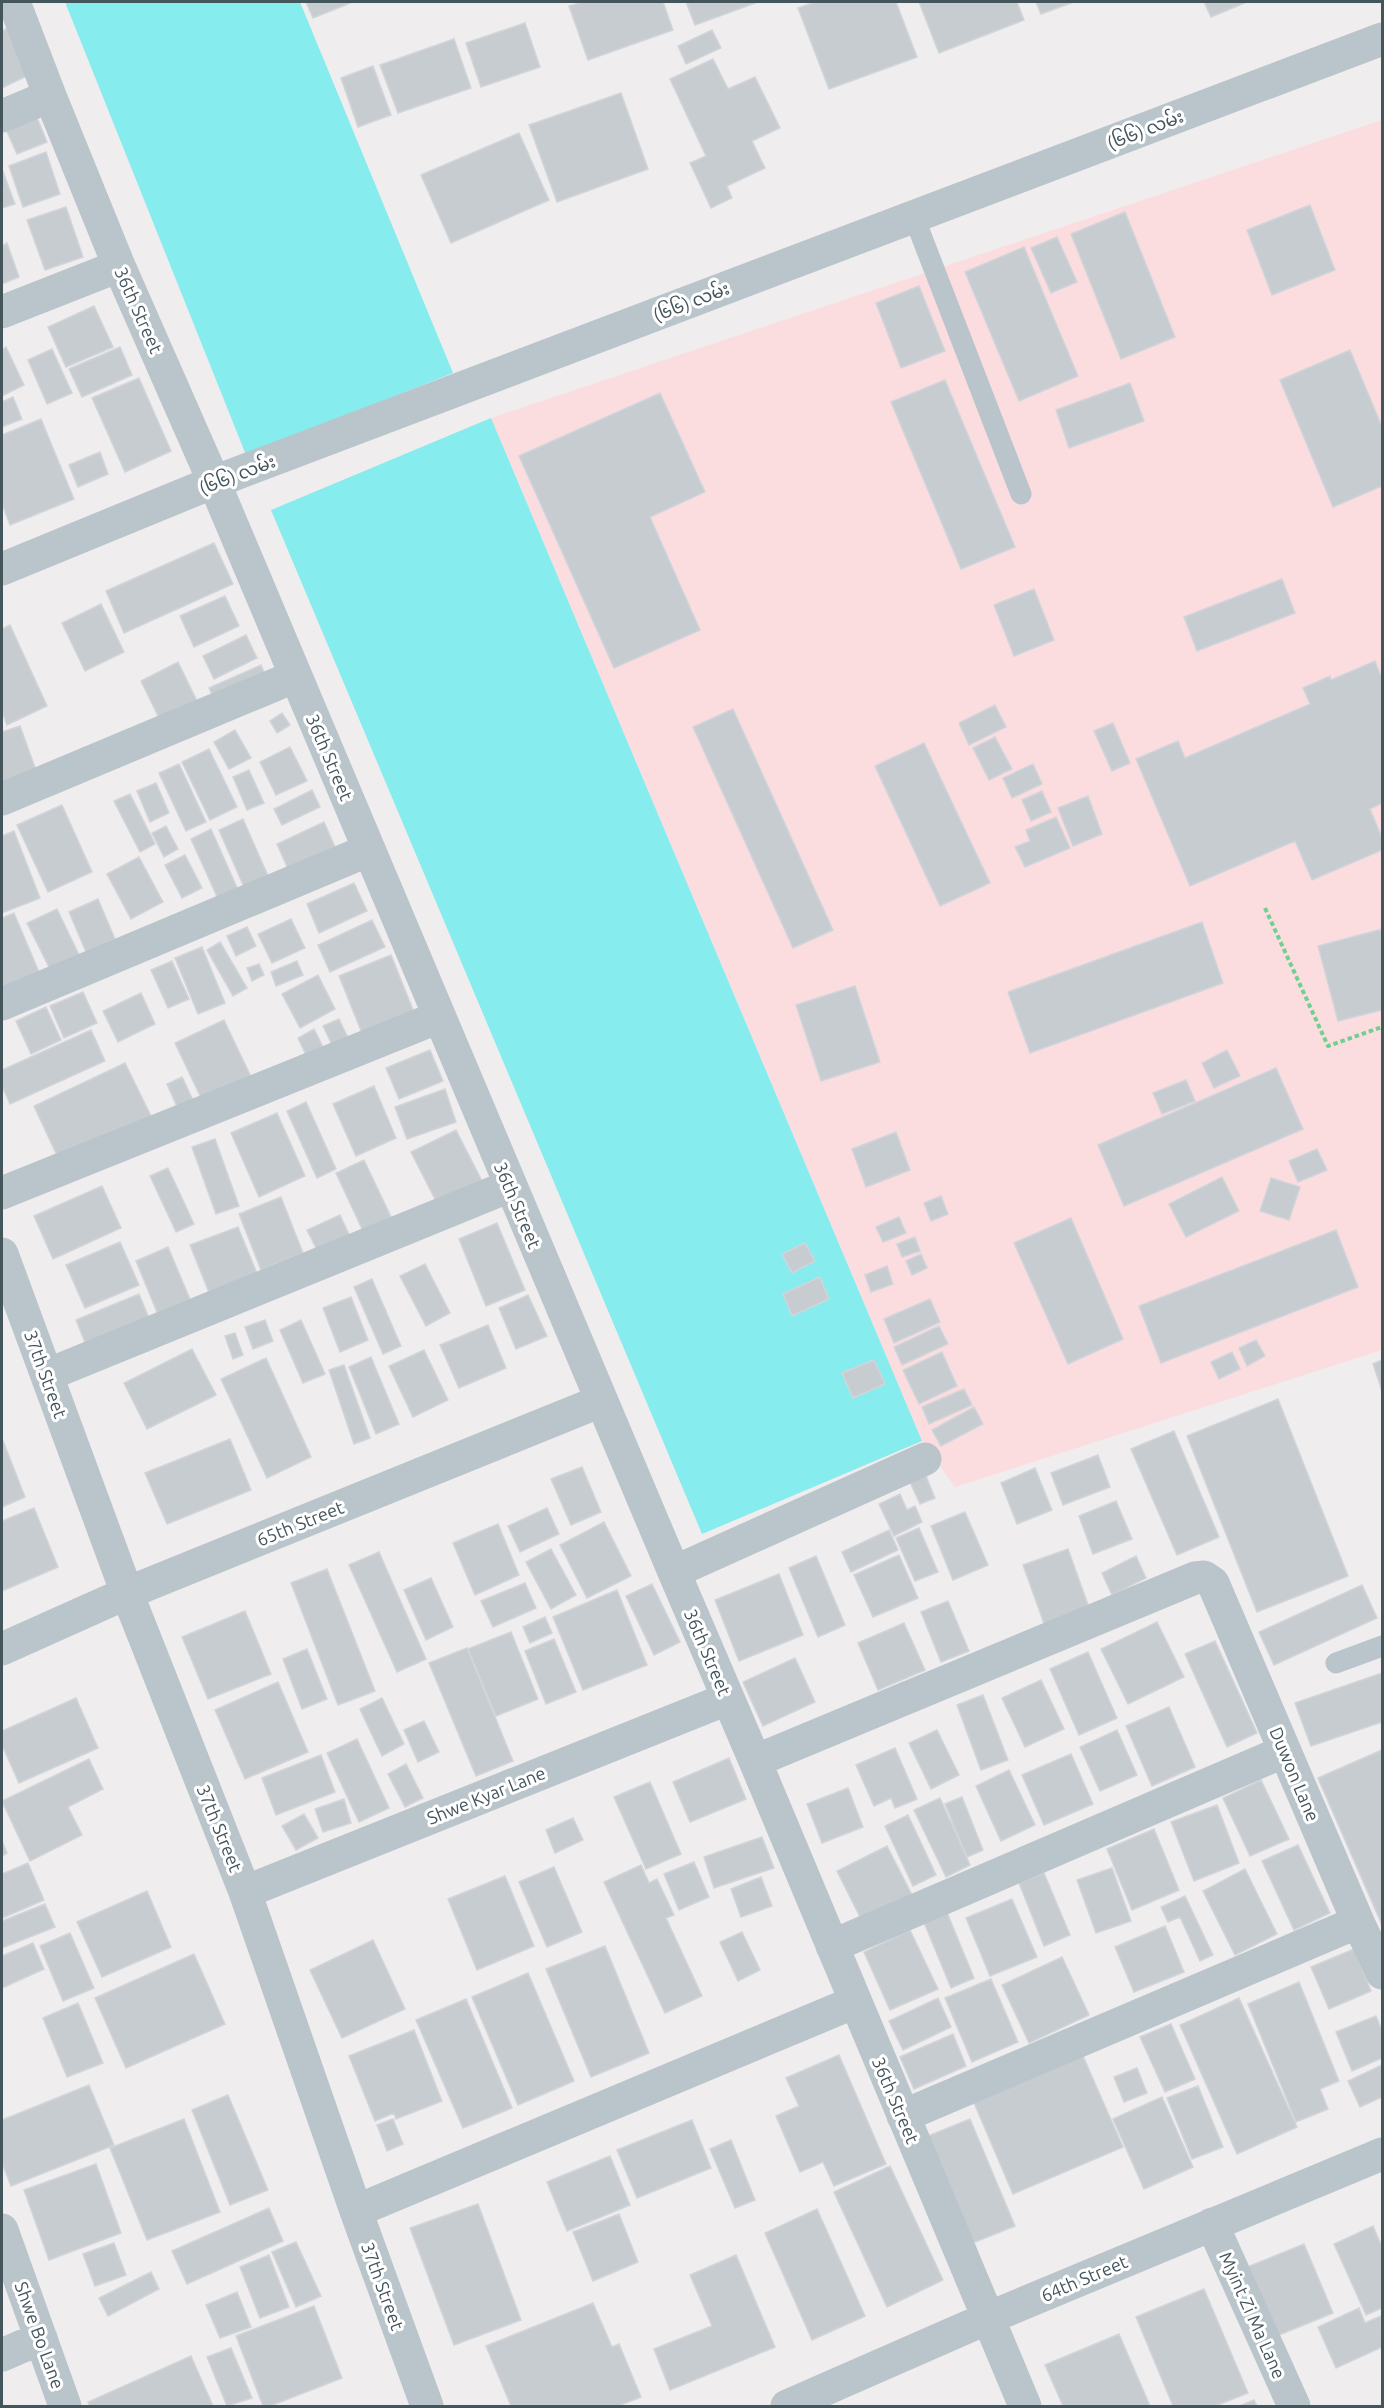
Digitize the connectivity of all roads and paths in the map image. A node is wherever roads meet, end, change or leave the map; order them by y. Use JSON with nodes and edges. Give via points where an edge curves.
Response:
{"nodes":[{"id":1,"x":15,"y":2,"type":"edge"},
{"id":2,"x":1383,"y":39,"type":"edge"},
{"id":3,"x":50,"y":96,"type":"junction"},
{"id":4,"x":2,"y":116,"type":"edge"},
{"id":5,"x":915,"y":217,"type":"junction"},
{"id":6,"x":120,"y":266,"type":"junction"},
{"id":7,"x":2,"y":312,"type":"edge"},
{"id":8,"x":214,"y":482,"type":"junction"},
{"id":9,"x":1021,"y":494,"type":"dead end"},
{"id":10,"x":3,"y":565,"type":"edge"},
{"id":11,"x":296,"y":676,"type":"junction"},
{"id":12,"x":2,"y":799,"type":"edge"},
{"id":13,"x":369,"y":850,"type":"junction"},
{"id":14,"x":1265,"y":908,"type":"dead end"},
{"id":15,"x":2,"y":1004,"type":"edge"},
{"id":16,"x":439,"y":1017,"type":"junction"},
{"id":17,"x":1383,"y":1027,"type":"edge"},
{"id":18,"x":510,"y":1186,"type":"junction"},
{"id":19,"x":2,"y":1193,"type":"edge"},
{"id":20,"x":2,"y":1254,"type":"edge"},
{"id":21,"x":47,"y":1376,"type":"junction"},
{"id":22,"x":601,"y":1401,"type":"junction"},
{"id":23,"x":925,"y":1459,"type":"dead end"},
{"id":24,"x":674,"y":1572,"type":"junction"},
{"id":25,"x":127,"y":1593,"type":"junction"},
{"id":26,"x":1383,"y":1646,"type":"edge"},
{"id":27,"x":2,"y":1649,"type":"edge"},
{"id":28,"x":1336,"y":1664,"type":"dead end"},
{"id":29,"x":727,"y":1699,"type":"junction"},
{"id":30,"x":1285,"y":1751,"type":"junction"},
{"id":31,"x":755,"y":1761,"type":"junction"},
{"id":32,"x":245,"y":1892,"type":"junction"},
{"id":33,"x":1358,"y":1922,"type":"junction"},
{"id":34,"x":832,"y":1946,"type":"junction"},
{"id":35,"x":1383,"y":1973,"type":"edge"},
{"id":36,"x":855,"y":2002,"type":"junction"},
{"id":37,"x":903,"y":2116,"type":"junction"},
{"id":38,"x":1383,"y":2154,"type":"edge"},
{"id":39,"x":356,"y":2211,"type":"junction"},
{"id":40,"x":1212,"y":2224,"type":"junction"},
{"id":41,"x":2,"y":2230,"type":"edge"},
{"id":42,"x":988,"y":2318,"type":"junction"},
{"id":43,"x":40,"y":2338,"type":"junction"},
{"id":44,"x":2,"y":2355,"type":"edge"},
{"id":45,"x":65,"y":2406,"type":"edge"},
{"id":46,"x":427,"y":2406,"type":"edge"},
{"id":47,"x":787,"y":2406,"type":"edge"},
{"id":48,"x":1026,"y":2406,"type":"edge"},
{"id":49,"x":1294,"y":2406,"type":"edge"}],
"edges":[{"from":1,"to":3,"type":"street","name":"36th Street"},
{"from":2,"to":5,"type":"street","name":"(၆၆) လမ်း"},
{"from":3,"to":4,"type":"street"},
{"from":3,"to":6,"type":"street","name":"36th Street"},
{"from":5,"to":8,"type":"street","name":"(၆၆) လမ်း"},
{"from":5,"to":9,"type":"lane"},
{"from":6,"to":7,"type":"street"},
{"from":6,"to":8,"type":"street","name":"36th Street"},
{"from":8,"to":10,"type":"street","name":"(၆၆) လမ်း"},
{"from":8,"to":11,"type":"street","name":"36th Street"},
{"from":11,"to":12,"type":"street"},
{"from":11,"to":13,"type":"street","name":"36th Street"},
{"from":13,"to":15,"type":"street"},
{"from":13,"to":16,"type":"street","name":"36th Street"},
{"from":14,"to":17,"type":"path","via":[[1328,1046]]},
{"from":16,"to":18,"type":"street","name":"36th Street"},
{"from":16,"to":19,"type":"street"},
{"from":18,"to":21,"type":"street"},
{"from":18,"to":22,"type":"street","name":"36th Street"},
{"from":20,"to":21,"type":"street","name":"37th Street"},
{"from":21,"to":25,"type":"street","name":"37th Street"},
{"from":22,"to":24,"type":"street","name":"36th Street"},
{"from":22,"to":25,"type":"street","name":"65th Street"},
{"from":23,"to":24,"type":"street"},
{"from":24,"to":29,"type":"street","name":"36th Street"},
{"from":25,"to":27,"type":"street","name":"65th Street"},
{"from":25,"to":32,"type":"street","name":"37th Street"},
{"from":26,"to":28,"type":"lane"},
{"from":29,"to":31,"type":"street","name":"36th Street"},
{"from":29,"to":32,"type":"street","name":"Shwe Kyar Lane"},
{"from":30,"to":31,"type":"street","name":"Duwon Lane","via":[[1213,1583],[1204,1577]]},
{"from":30,"to":33,"type":"street","name":"Duwon Lane"},
{"from":30,"to":34,"type":"street"},
{"from":31,"to":34,"type":"street","name":"36th Street"},
{"from":32,"to":39,"type":"street","name":"37th Street"},
{"from":33,"to":35,"type":"street","name":"Duwon Lane"},
{"from":33,"to":37,"type":"street"},
{"from":34,"to":36,"type":"street","name":"36th Street"},
{"from":36,"to":37,"type":"street","name":"36th Street"},
{"from":36,"to":39,"type":"street"},
{"from":37,"to":42,"type":"street","name":"36th Street"},
{"from":38,"to":40,"type":"street","name":"64th Street"},
{"from":39,"to":46,"type":"street","name":"37th Street"},
{"from":40,"to":42,"type":"street","name":"64th Street"},
{"from":40,"to":49,"type":"street","name":"Myint Zi Ma Lane"},
{"from":41,"to":43,"type":"street","name":"Shwe Bo Lane"},
{"from":42,"to":47,"type":"street","name":"64th Street"},
{"from":42,"to":48,"type":"street","name":"36th Street"},
{"from":43,"to":44,"type":"street"},
{"from":43,"to":45,"type":"street","name":"Shwe Bo Lane"}]}
